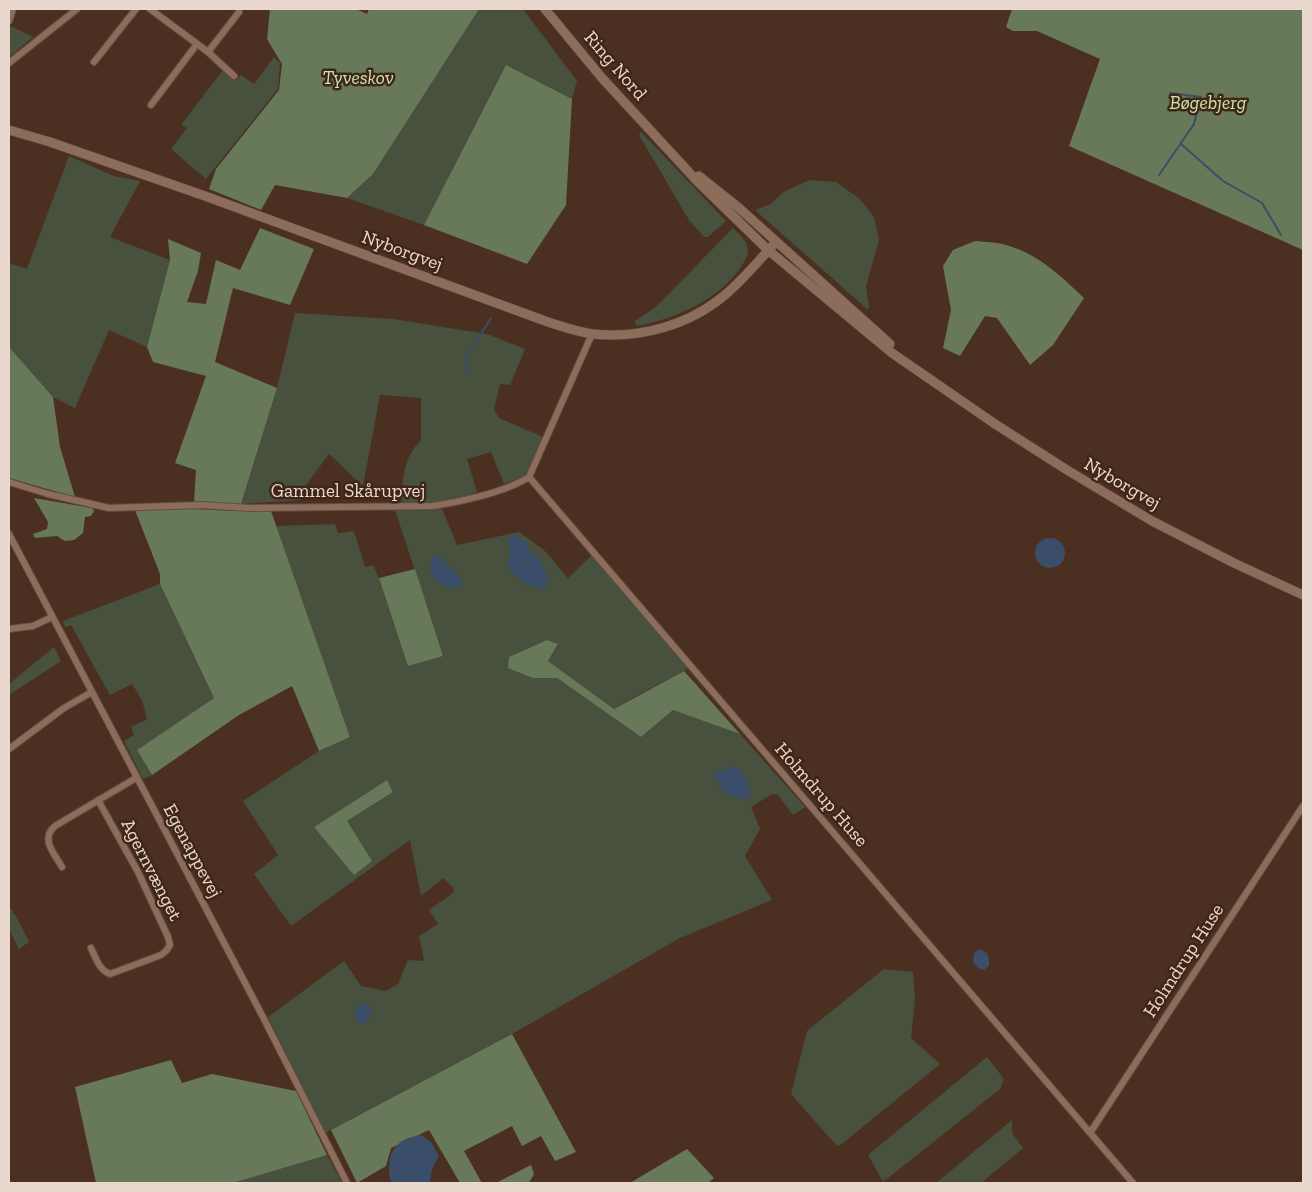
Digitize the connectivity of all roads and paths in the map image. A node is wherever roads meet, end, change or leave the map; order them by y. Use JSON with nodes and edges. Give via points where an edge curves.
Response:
{"nodes":[{"id":1,"x":13,"y":9,"type":"edge"},
{"id":2,"x":77,"y":9,"type":"edge"},
{"id":3,"x":136,"y":9,"type":"edge"},
{"id":4,"x":152,"y":9,"type":"edge"},
{"id":5,"x":545,"y":9,"type":"edge"},
{"id":6,"x":239,"y":12,"type":"dead end"},
{"id":7,"x":9,"y":21,"type":"edge"},
{"id":8,"x":197,"y":44,"type":"junction"},
{"id":9,"x":208,"y":52,"type":"junction"},
{"id":10,"x":94,"y":62,"type":"dead end"},
{"id":11,"x":9,"y":63,"type":"edge"},
{"id":12,"x":234,"y":76,"type":"dead end"},
{"id":13,"x":151,"y":105,"type":"dead end"},
{"id":14,"x":9,"y":130,"type":"edge"},
{"id":15,"x":662,"y":143,"type":"junction"},
{"id":16,"x":776,"y":242,"type":"junction"},
{"id":17,"x":768,"y":250,"type":"junction"},
{"id":18,"x":592,"y":334,"type":"junction"},
{"id":19,"x":935,"y":382,"type":"junction"},
{"id":20,"x":529,"y":477,"type":"junction"},
{"id":21,"x":9,"y":482,"type":"edge"},
{"id":22,"x":9,"y":534,"type":"edge"},
{"id":23,"x":1303,"y":595,"type":"edge"},
{"id":24,"x":52,"y":617,"type":"junction"},
{"id":25,"x":9,"y":629,"type":"edge"},
{"id":26,"x":92,"y":692,"type":"junction"},
{"id":27,"x":9,"y":749,"type":"edge"},
{"id":28,"x":136,"y":778,"type":"junction"},
{"id":29,"x":98,"y":800,"type":"junction"},
{"id":30,"x":1303,"y":806,"type":"edge"},
{"id":31,"x":62,"y":867,"type":"dead end"},
{"id":32,"x":92,"y":948,"type":"dead end"},
{"id":33,"x":1090,"y":1133,"type":"junction"},
{"id":34,"x":347,"y":1183,"type":"edge"},
{"id":35,"x":1133,"y":1183,"type":"edge"}],
"edges":[{"from":1,"to":7,"type":"street"},
{"from":2,"to":11,"type":"street"},
{"from":3,"to":10,"type":"street"},
{"from":4,"to":8,"type":"street"},
{"from":5,"to":15,"type":"main road","name":"Ring Nord"},
{"from":6,"to":9,"type":"street"},
{"from":8,"to":9,"type":"street"},
{"from":8,"to":13,"type":"street"},
{"from":9,"to":12,"type":"street"},
{"from":14,"to":18,"type":"main road","name":"Nyborgvej","via":[[208,197],[548,322]]},
{"from":15,"to":16,"type":"main road","name":"Ring Nord"},
{"from":15,"to":17,"type":"main road","name":"Ring Nord"},
{"from":16,"to":17,"type":"main road","name":"Nyborgvej"},
{"from":16,"to":19,"type":"main road","name":"Nyborgvej"},
{"from":17,"to":18,"type":"main road","name":"Nyborgvej","via":[[726,294],[692,316],[653,330]]},
{"from":17,"to":19,"type":"main road","name":"Nyborgvej","via":[[892,353]]},
{"from":18,"to":20,"type":"street"},
{"from":19,"to":23,"type":"main road","name":"Nyborgvej","via":[[995,424],[1152,521]]},
{"from":20,"to":21,"type":"street","name":"Gammel Skårupvej","via":[[520,483],[459,502],[433,506],[250,508],[201,505],[109,508]]},
{"from":20,"to":33,"type":"street","name":"Holmdrup Huse"},
{"from":22,"to":24,"type":"street","name":"Egenappevej"},
{"from":24,"to":25,"type":"street","via":[[33,626]]},
{"from":24,"to":26,"type":"street","name":"Egenappevej"},
{"from":26,"to":27,"type":"street","via":[[64,708]]},
{"from":26,"to":28,"type":"street","name":"Egenappevej"},
{"from":28,"to":29,"type":"street"},
{"from":28,"to":34,"type":"street","name":"Egenappevej"},
{"from":29,"to":31,"type":"street","via":[[50,831],[48,841]]},
{"from":29,"to":32,"type":"street","name":"Agernvænget","via":[[138,872],[170,945],[160,955],[110,974],[100,966]]},
{"from":30,"to":33,"type":"street","name":"Holmdrup Huse"},
{"from":33,"to":35,"type":"street","name":"Holmdrup Huse"}]}
